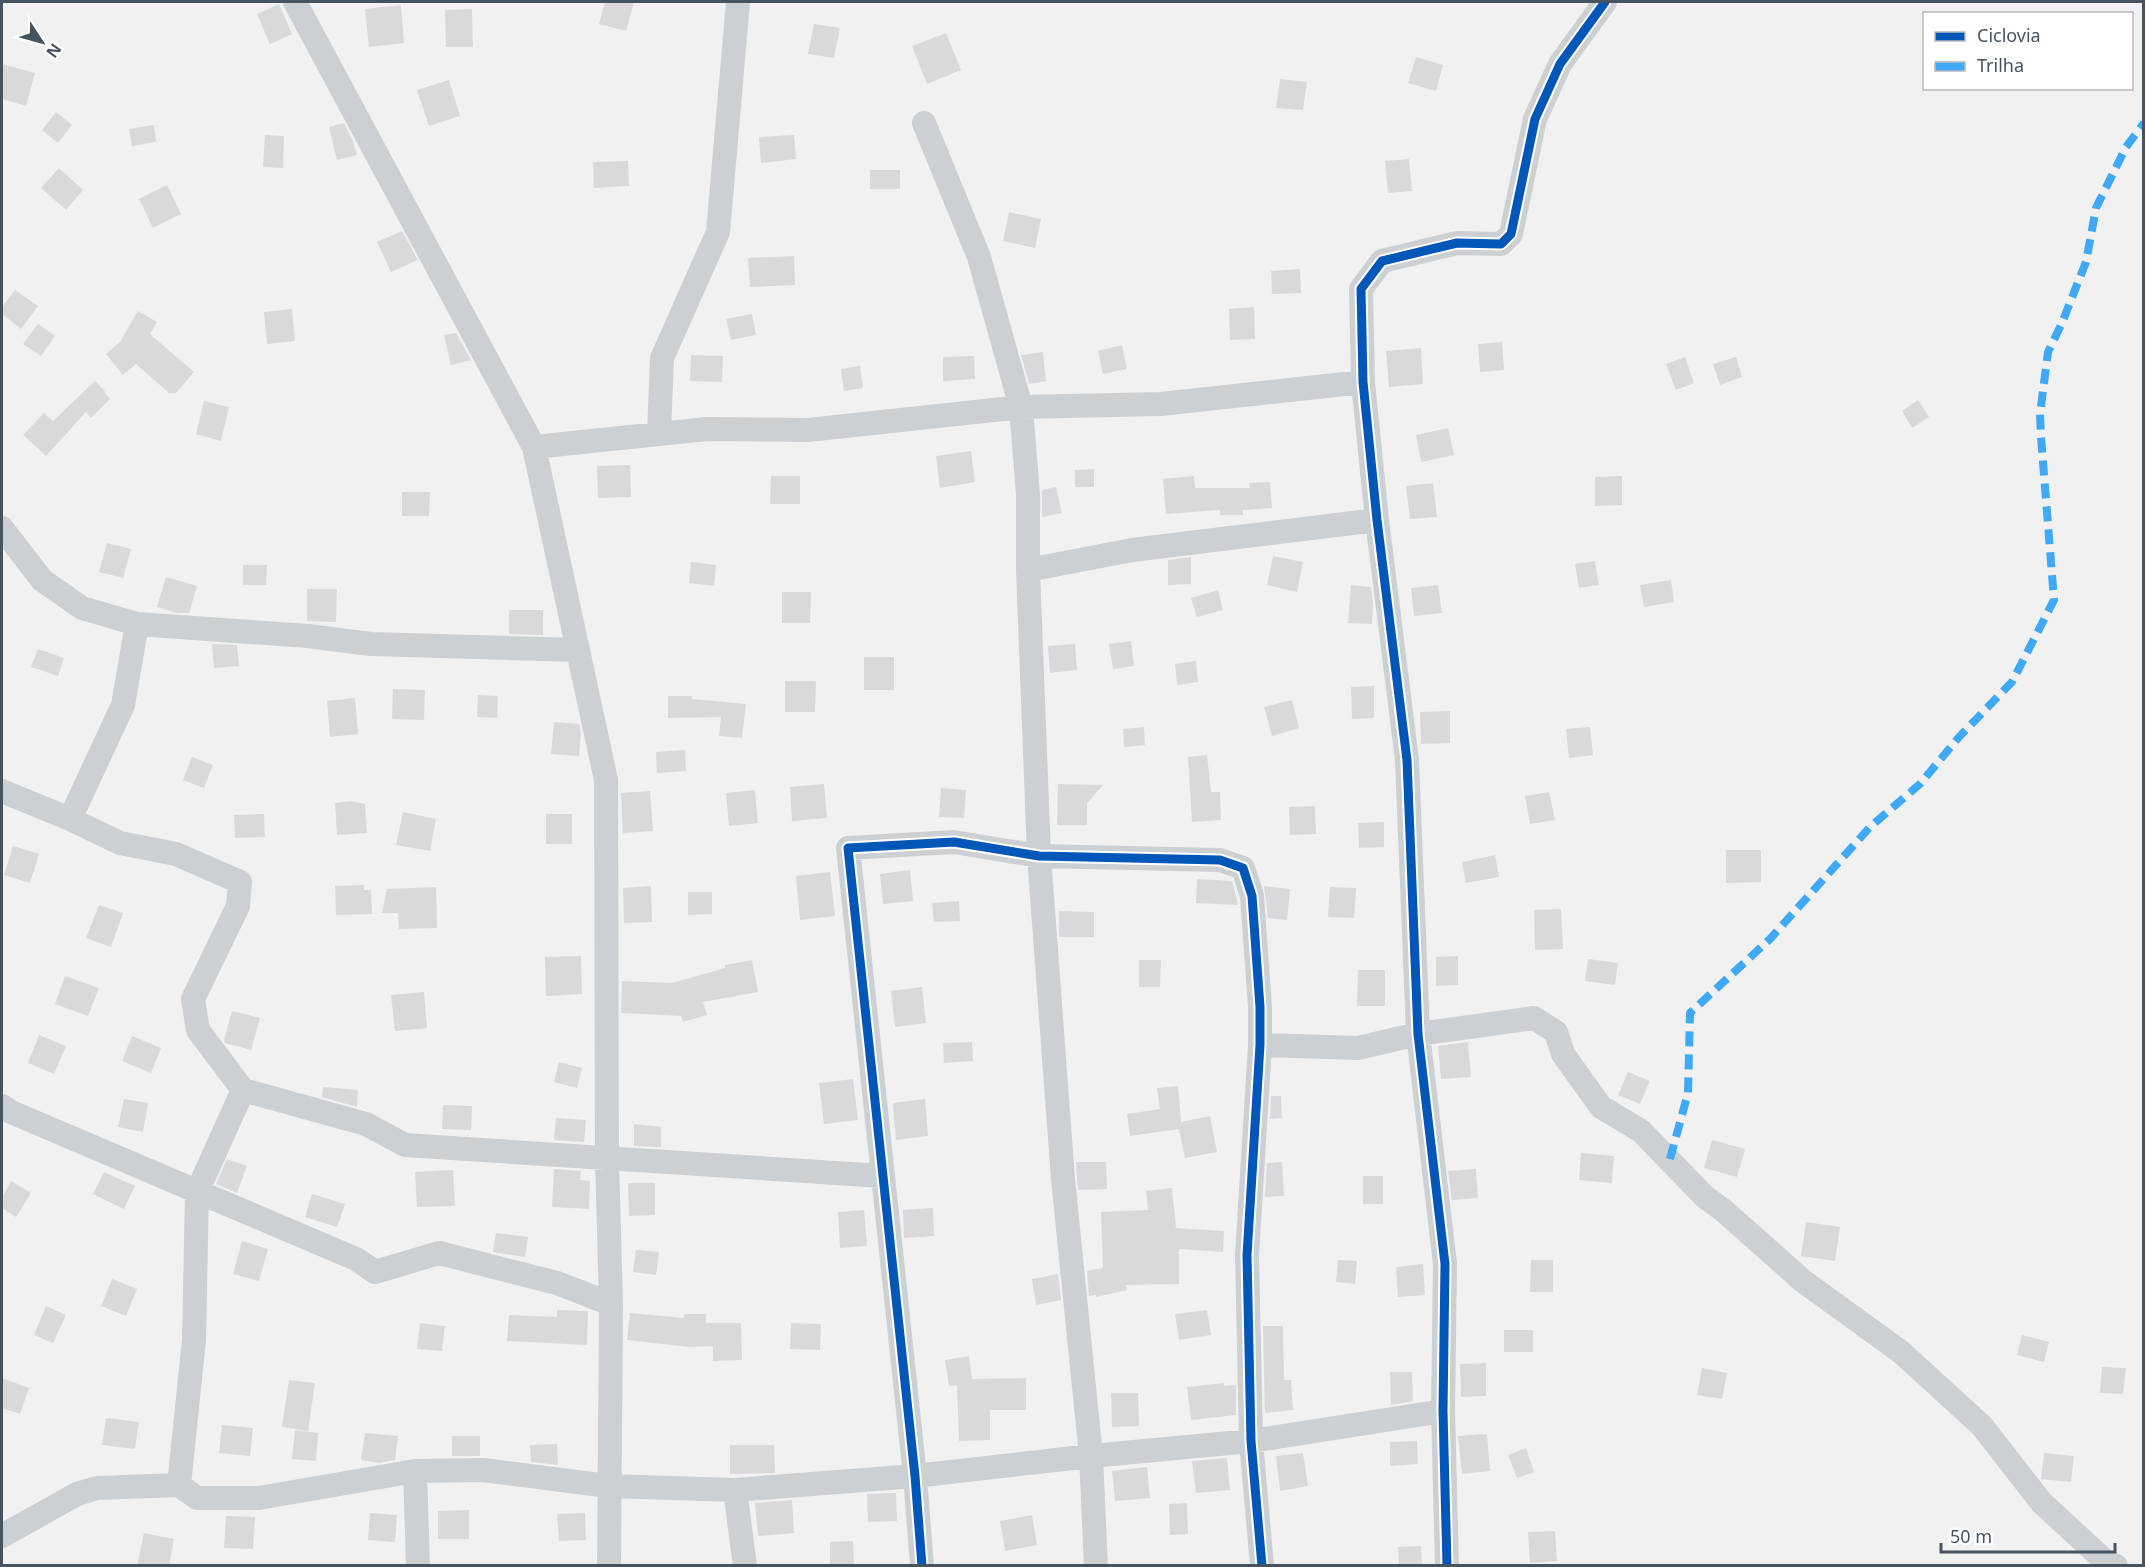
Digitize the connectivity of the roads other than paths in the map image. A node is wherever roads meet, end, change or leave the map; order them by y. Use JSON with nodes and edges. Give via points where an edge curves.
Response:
{"nodes":[{"id":1,"x":296,"y":2,"type":"edge"},
{"id":2,"x":738,"y":2,"type":"edge"},
{"id":3,"x":1605,"y":2,"type":"edge"},
{"id":4,"x":924,"y":123,"type":"dead end"},
{"id":5,"x":1363,"y":382,"type":"junction"},
{"id":6,"x":1021,"y":407,"type":"junction"},
{"id":7,"x":659,"y":434,"type":"junction"},
{"id":8,"x":534,"y":447,"type":"junction"},
{"id":9,"x":1377,"y":520,"type":"junction"},
{"id":10,"x":2,"y":528,"type":"edge"},
{"id":11,"x":1028,"y":570,"type":"junction"},
{"id":12,"x":137,"y":624,"type":"junction"},
{"id":13,"x":578,"y":650,"type":"junction"},
{"id":14,"x":2,"y":791,"type":"edge"},
{"id":15,"x":70,"y":819,"type":"junction"},
{"id":16,"x":1039,"y":856,"type":"junction"},
{"id":17,"x":1418,"y":1034,"type":"junction"},
{"id":18,"x":1260,"y":1045,"type":"junction"},
{"id":19,"x":243,"y":1090,"type":"junction"},
{"id":20,"x":5,"y":1114,"type":"edge"},
{"id":21,"x":607,"y":1159,"type":"junction"},
{"id":22,"x":882,"y":1176,"type":"junction"},
{"id":23,"x":197,"y":1192,"type":"junction"},
{"id":24,"x":611,"y":1304,"type":"junction"},
{"id":25,"x":1443,"y":1411,"type":"junction"},
{"id":26,"x":1251,"y":1441,"type":"junction"},
{"id":27,"x":1091,"y":1456,"type":"junction"},
{"id":28,"x":416,"y":1471,"type":"junction"},
{"id":29,"x":915,"y":1476,"type":"junction"},
{"id":30,"x":179,"y":1485,"type":"junction"},
{"id":31,"x":608,"y":1486,"type":"junction"},
{"id":32,"x":735,"y":1490,"type":"junction"},
{"id":33,"x":2,"y":1536,"type":"edge"},
{"id":34,"x":2109,"y":1564,"type":"edge"},
{"id":35,"x":418,"y":1566,"type":"edge"},
{"id":36,"x":609,"y":1566,"type":"edge"},
{"id":37,"x":745,"y":1566,"type":"edge"},
{"id":38,"x":922,"y":1566,"type":"edge"},
{"id":39,"x":1096,"y":1566,"type":"edge"},
{"id":40,"x":1262,"y":1566,"type":"edge"},
{"id":41,"x":1447,"y":1566,"type":"edge"}],
"edges":[{"from":1,"to":8,"type":"street"},
{"from":2,"to":7,"type":"street","via":[[718,232],[662,358]]},
{"from":3,"to":5,"type":"street","via":[[1560,64],[1535,119],[1511,234],[1501,244],[1457,243],[1382,261],[1361,288]]},
{"from":4,"to":6,"type":"street","via":[[979,256]]},
{"from":5,"to":6,"type":"street","via":[[1161,404]]},
{"from":5,"to":9,"type":"street"},
{"from":6,"to":7,"type":"street","via":[[808,430],[706,429]]},
{"from":6,"to":11,"type":"street","via":[[1028,495]]},
{"from":7,"to":8,"type":"street"},
{"from":8,"to":13,"type":"street"},
{"from":9,"to":11,"type":"street","via":[[1132,550]]},
{"from":9,"to":17,"type":"street","via":[[1407,760]]},
{"from":10,"to":12,"type":"street","via":[[42,580],[82,608]]},
{"from":11,"to":16,"type":"street"},
{"from":12,"to":13,"type":"street","via":[[371,644]]},
{"from":12,"to":15,"type":"street","via":[[123,705]]},
{"from":13,"to":21,"type":"street","via":[[606,780]]},
{"from":14,"to":15,"type":"street"},
{"from":15,"to":19,"type":"street","via":[[120,843],[176,854],[240,882],[238,906],[193,999],[198,1030]]},
{"from":16,"to":18,"type":"street","via":[[1220,860],[1243,868],[1252,896]]},
{"from":16,"to":22,"type":"street","via":[[954,843],[848,848]]},
{"from":16,"to":27,"type":"street","via":[[1063,1179]]},
{"from":17,"to":18,"type":"street","via":[[1358,1048]]},
{"from":17,"to":25,"type":"street","via":[[1445,1264]]},
{"from":17,"to":34,"type":"street","via":[[1534,1018],[1556,1032],[1563,1054],[1601,1107],[1641,1131],[1705,1197],[1803,1281],[1901,1352],[1982,1426],[2042,1502]]},
{"from":18,"to":26,"type":"street","via":[[1247,1256]]},
{"from":19,"to":21,"type":"street","via":[[366,1124],[405,1145]]},
{"from":19,"to":23,"type":"street"},
{"from":20,"to":23,"type":"street"},
{"from":21,"to":22,"type":"street"},
{"from":21,"to":24,"type":"street"},
{"from":22,"to":29,"type":"street"},
{"from":23,"to":24,"type":"street","via":[[356,1259],[375,1272],[439,1253],[557,1283]]},
{"from":23,"to":30,"type":"street","via":[[194,1340]]},
{"from":24,"to":31,"type":"street"},
{"from":25,"to":26,"type":"street"},
{"from":25,"to":41,"type":"street"},
{"from":26,"to":27,"type":"street"},
{"from":26,"to":40,"type":"street"},
{"from":27,"to":29,"type":"street"},
{"from":27,"to":39,"type":"street"},
{"from":28,"to":30,"type":"street","via":[[259,1498],[197,1498]]},
{"from":28,"to":31,"type":"street","via":[[483,1470]]},
{"from":28,"to":35,"type":"street"},
{"from":29,"to":32,"type":"street"},
{"from":29,"to":38,"type":"street"},
{"from":30,"to":33,"type":"street","via":[[97,1488],[78,1494]]},
{"from":31,"to":32,"type":"street"},
{"from":31,"to":36,"type":"street"},
{"from":32,"to":37,"type":"street"}]}
